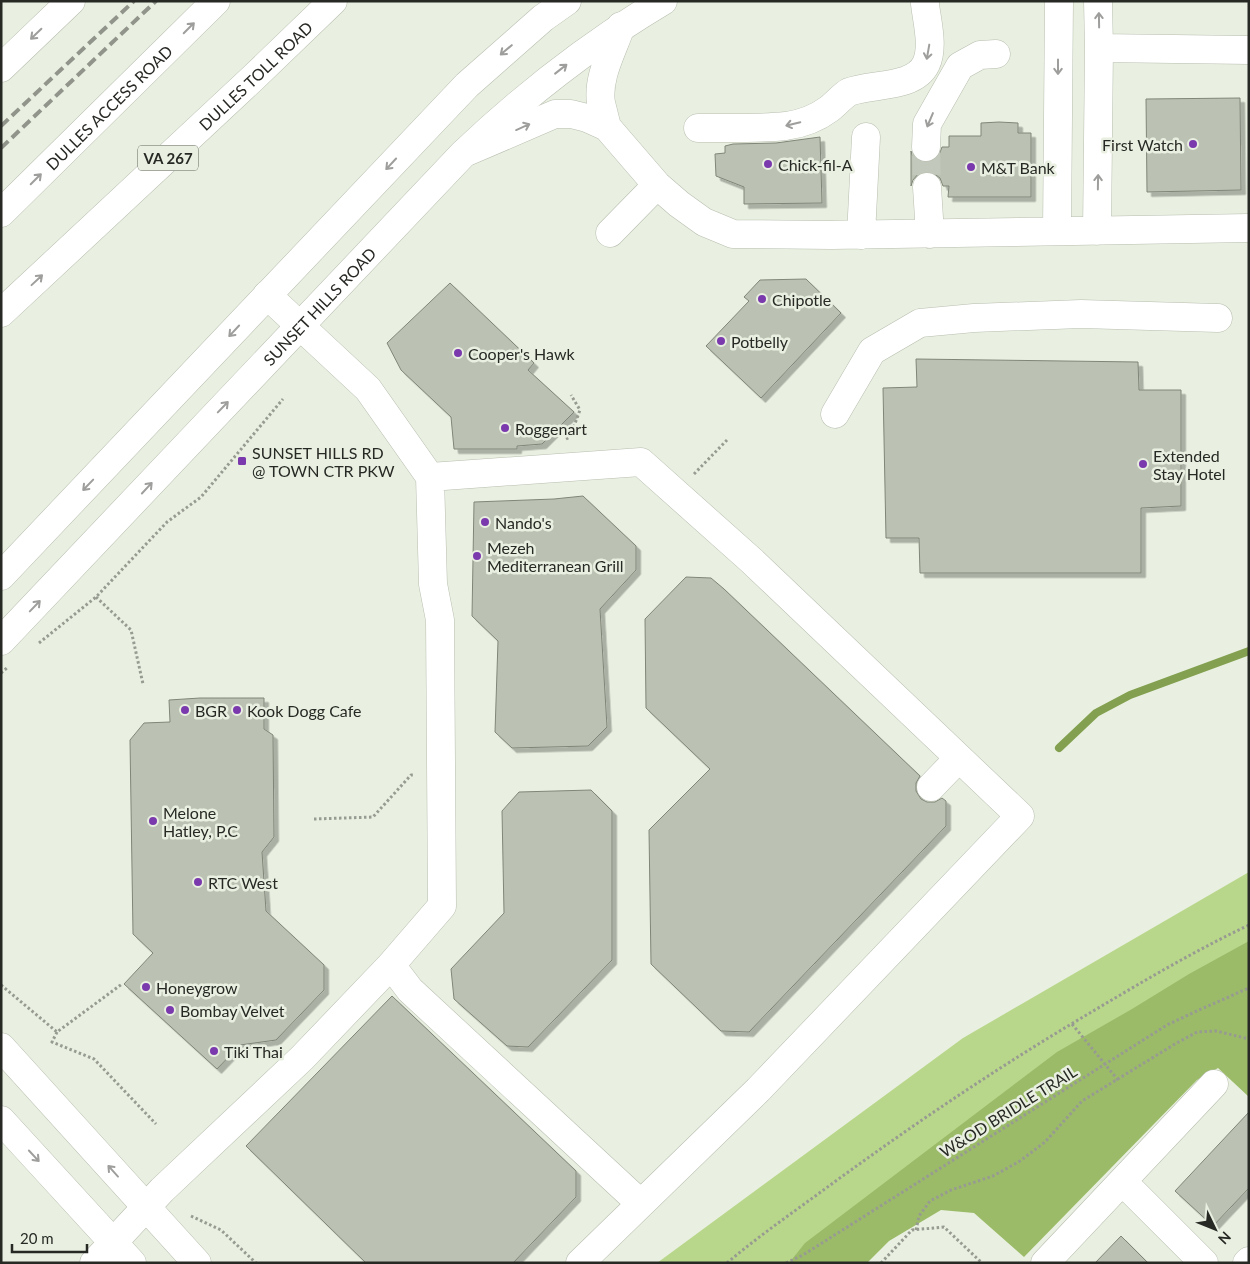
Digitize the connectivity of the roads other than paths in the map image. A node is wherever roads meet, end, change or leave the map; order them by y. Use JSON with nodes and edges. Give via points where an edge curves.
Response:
{"nodes":[{"id":1,"x":71,"y":1,"type":"edge"},
{"id":2,"x":216,"y":1,"type":"edge"},
{"id":3,"x":333,"y":1,"type":"edge"},
{"id":4,"x":567,"y":1,"type":"edge"},
{"id":5,"x":663,"y":1,"type":"edge"},
{"id":6,"x":1059,"y":1,"type":"edge"},
{"id":7,"x":1098,"y":1,"type":"edge"},
{"id":8,"x":925,"y":4,"type":"dead end"},
{"id":9,"x":621,"y":26,"type":"junction"},
{"id":10,"x":1100,"y":48,"type":"junction"},
{"id":11,"x":1249,"y":50,"type":"edge"},
{"id":12,"x":996,"y":54,"type":"dead end"},
{"id":13,"x":1,"y":68,"type":"edge"},
{"id":14,"x":607,"y":127,"type":"junction"},
{"id":15,"x":698,"y":128,"type":"dead end"},
{"id":16,"x":866,"y":137,"type":"dead end"},
{"id":17,"x":926,"y":147,"type":"tunnel mouth"},
{"id":18,"x":463,"y":154,"type":"junction"},
{"id":19,"x":658,"y":185,"type":"junction"},
{"id":20,"x":927,"y":186,"type":"tunnel mouth"},
{"id":21,"x":1,"y":213,"type":"edge"},
{"id":22,"x":1249,"y":228,"type":"edge"},
{"id":23,"x":1058,"y":231,"type":"junction"},
{"id":24,"x":1097,"y":231,"type":"junction"},
{"id":25,"x":610,"y":233,"type":"dead end"},
{"id":26,"x":930,"y":234,"type":"junction"},
{"id":27,"x":861,"y":235,"type":"junction"},
{"id":28,"x":267,"y":295,"type":"junction"},
{"id":29,"x":1,"y":313,"type":"edge"},
{"id":30,"x":1218,"y":318,"type":"dead end"},
{"id":31,"x":301,"y":326,"type":"junction"},
{"id":32,"x":835,"y":414,"type":"dead end"},
{"id":33,"x":430,"y":477,"type":"junction"},
{"id":34,"x":1,"y":576,"type":"edge"},
{"id":35,"x":6,"y":653,"type":"edge"},
{"id":36,"x":959,"y":758,"type":"junction"},
{"id":37,"x":931,"y":787,"type":"dead end"},
{"id":38,"x":391,"y":965,"type":"junction"},
{"id":39,"x":1,"y":1047,"type":"edge"},
{"id":40,"x":1214,"y":1084,"type":"dead end"},
{"id":41,"x":1,"y":1120,"type":"edge"},
{"id":42,"x":1123,"y":1182,"type":"junction"},
{"id":43,"x":640,"y":1203,"type":"junction"},
{"id":44,"x":146,"y":1207,"type":"junction"},
{"id":45,"x":113,"y":1242,"type":"junction"},
{"id":46,"x":94,"y":1263,"type":"edge"},
{"id":47,"x":132,"y":1263,"type":"edge"},
{"id":48,"x":198,"y":1263,"type":"edge"},
{"id":49,"x":580,"y":1263,"type":"edge"},
{"id":50,"x":1045,"y":1263,"type":"edge"},
{"id":51,"x":1204,"y":1263,"type":"edge"}],
"edges":[{"from":1,"to":13,"type":"main road","one_way":true},
{"from":21,"to":2,"type":"main road","name":"DULLES ACCESS ROAD","one_way":true},
{"from":29,"to":3,"type":"main road","name":"DULLES TOLL ROAD","number":"VA 267","one_way":true},
{"from":4,"to":28,"type":"main road","one_way":true,"via":[[467,85]]},
{"from":5,"to":9,"type":"main road","name":"SUNSET HILLS ROAD"},
{"from":6,"to":23,"type":"main road","one_way":true},
{"from":10,"to":7,"type":"main road","one_way":true},
{"from":8,"to":15,"type":"main road","one_way":true,"via":[[930,41],[926,65],[916,76],[900,83],[848,93],[810,120],[787,126]]},
{"from":9,"to":14,"type":"main road","via":[[602,85],[601,102]]},
{"from":18,"to":9,"type":"main road","name":"SUNSET HILLS ROAD","one_way":true,"via":[[535,88]]},
{"from":10,"to":11,"type":"main road"},
{"from":24,"to":10,"type":"main road","one_way":true},
{"from":12,"to":17,"type":"main road","one_way":true,"via":[[980,55],[960,66],[927,124]]},
{"from":18,"to":14,"type":"main road","one_way":true,"via":[[555,114],[571,114]]},
{"from":14,"to":19,"type":"main road"},
{"from":16,"to":27,"type":"main road"},
{"from":18,"to":31,"type":"main road","name":"SUNSET HILLS ROAD"},
{"from":19,"to":25,"type":"main road"},
{"from":19,"to":27,"type":"main road","via":[[704,222],[733,234]]},
{"from":20,"to":26,"type":"main road"},
{"from":22,"to":24,"type":"main road"},
{"from":23,"to":24,"type":"main road"},
{"from":23,"to":26,"type":"main road"},
{"from":26,"to":27,"type":"main road"},
{"from":28,"to":31,"type":"main road"},
{"from":28,"to":34,"type":"main road","one_way":true},
{"from":30,"to":32,"type":"main road","via":[[1081,314],[920,322],[872,351]]},
{"from":31,"to":33,"type":"main road","via":[[368,390]]},
{"from":35,"to":31,"type":"main road","name":"SUNSET HILLS ROAD","one_way":true},
{"from":33,"to":36,"type":"main road","via":[[641,462],[752,561]]},
{"from":33,"to":38,"type":"main road","via":[[433,584],[440,620],[442,906]]},
{"from":36,"to":37,"type":"main road"},
{"from":36,"to":43,"type":"main road","via":[[1020,816],[758,1090]]},
{"from":38,"to":43,"type":"main road","via":[[410,990]]},
{"from":38,"to":44,"type":"main road","via":[[309,1065]]},
{"from":44,"to":39,"type":"main road","one_way":true},
{"from":40,"to":42,"type":"main road"},
{"from":41,"to":45,"type":"main road","one_way":true},
{"from":42,"to":50,"type":"main road"},
{"from":42,"to":51,"type":"main road"},
{"from":43,"to":49,"type":"main road"},
{"from":44,"to":45,"type":"main road"},
{"from":44,"to":48,"type":"main road"},
{"from":45,"to":46,"type":"main road"},
{"from":45,"to":47,"type":"main road"}]}
